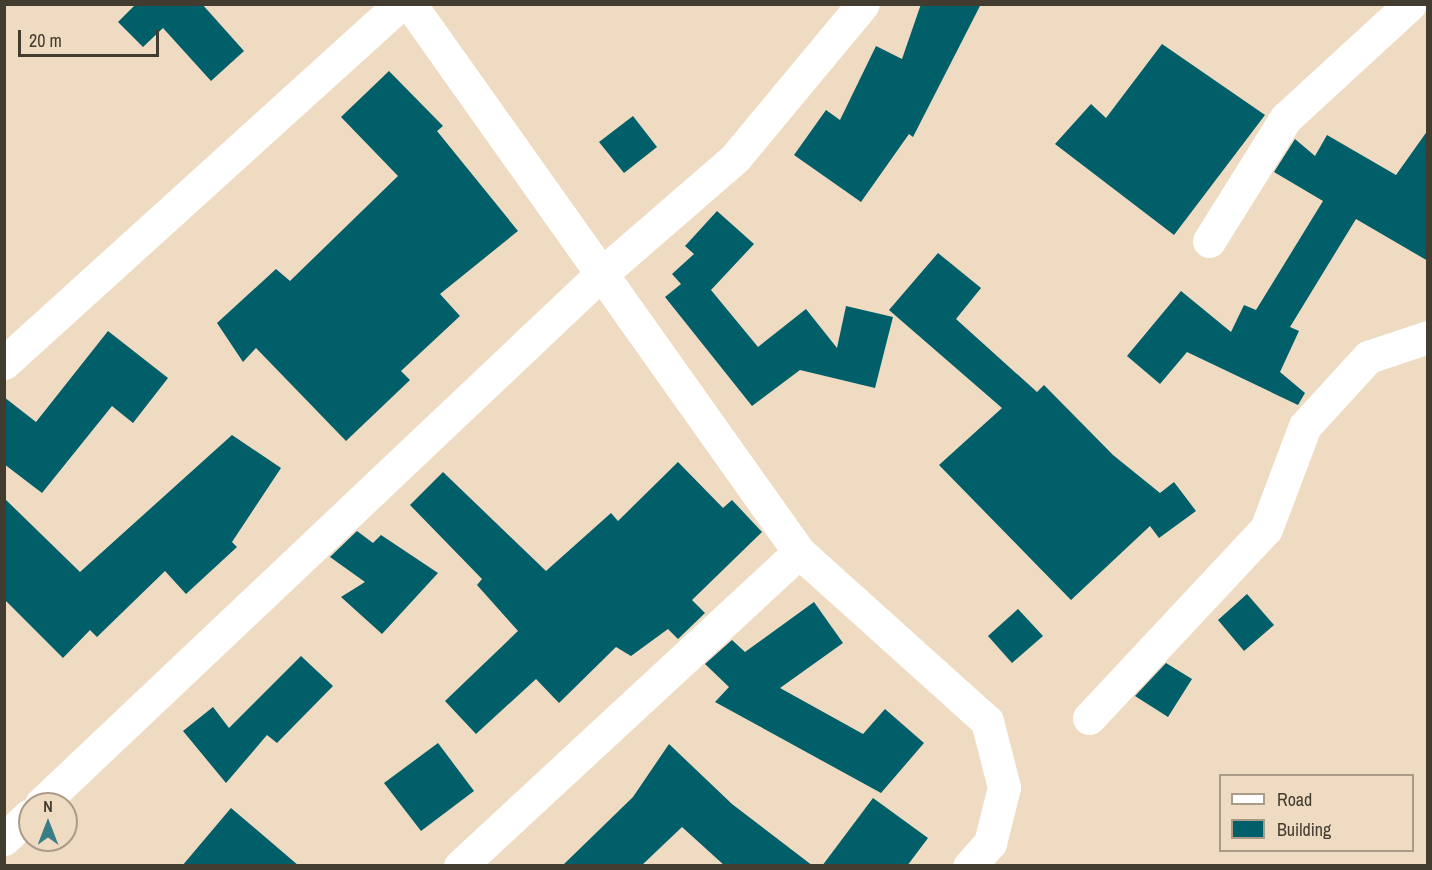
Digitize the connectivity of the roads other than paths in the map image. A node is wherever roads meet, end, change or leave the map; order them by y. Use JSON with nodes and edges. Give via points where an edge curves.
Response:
{"nodes":[{"id":1,"x":400,"y":4,"type":"edge"},
{"id":2,"x":410,"y":4,"type":"edge"},
{"id":3,"x":863,"y":4,"type":"edge"},
{"id":4,"x":1410,"y":4,"type":"edge"},
{"id":5,"x":1209,"y":241,"type":"dead end"},
{"id":6,"x":598,"y":276,"type":"junction"},
{"id":7,"x":1428,"y":337,"type":"edge"},
{"id":8,"x":4,"y":363,"type":"edge"},
{"id":9,"x":799,"y":552,"type":"junction"},
{"id":10,"x":1089,"y":718,"type":"dead end"},
{"id":11,"x":55,"y":792,"type":"edge"},
{"id":12,"x":18,"y":826,"type":"edge"},
{"id":13,"x":4,"y":839,"type":"edge"},
{"id":14,"x":460,"y":866,"type":"edge"},
{"id":15,"x":969,"y":866,"type":"edge"}],
"edges":[{"from":1,"to":8,"type":"street"},
{"from":2,"to":6,"type":"street"},
{"from":3,"to":6,"type":"street","via":[[735,158]]},
{"from":4,"to":5,"type":"street","via":[[1286,118]]},
{"from":6,"to":9,"type":"street"},
{"from":6,"to":11,"type":"street"},
{"from":7,"to":10,"type":"street","via":[[1368,357],[1305,426],[1266,529]]},
{"from":9,"to":14,"type":"street"},
{"from":9,"to":15,"type":"street","via":[[987,721],[1004,787],[990,843]]},
{"from":12,"to":13,"type":"street"}]}
